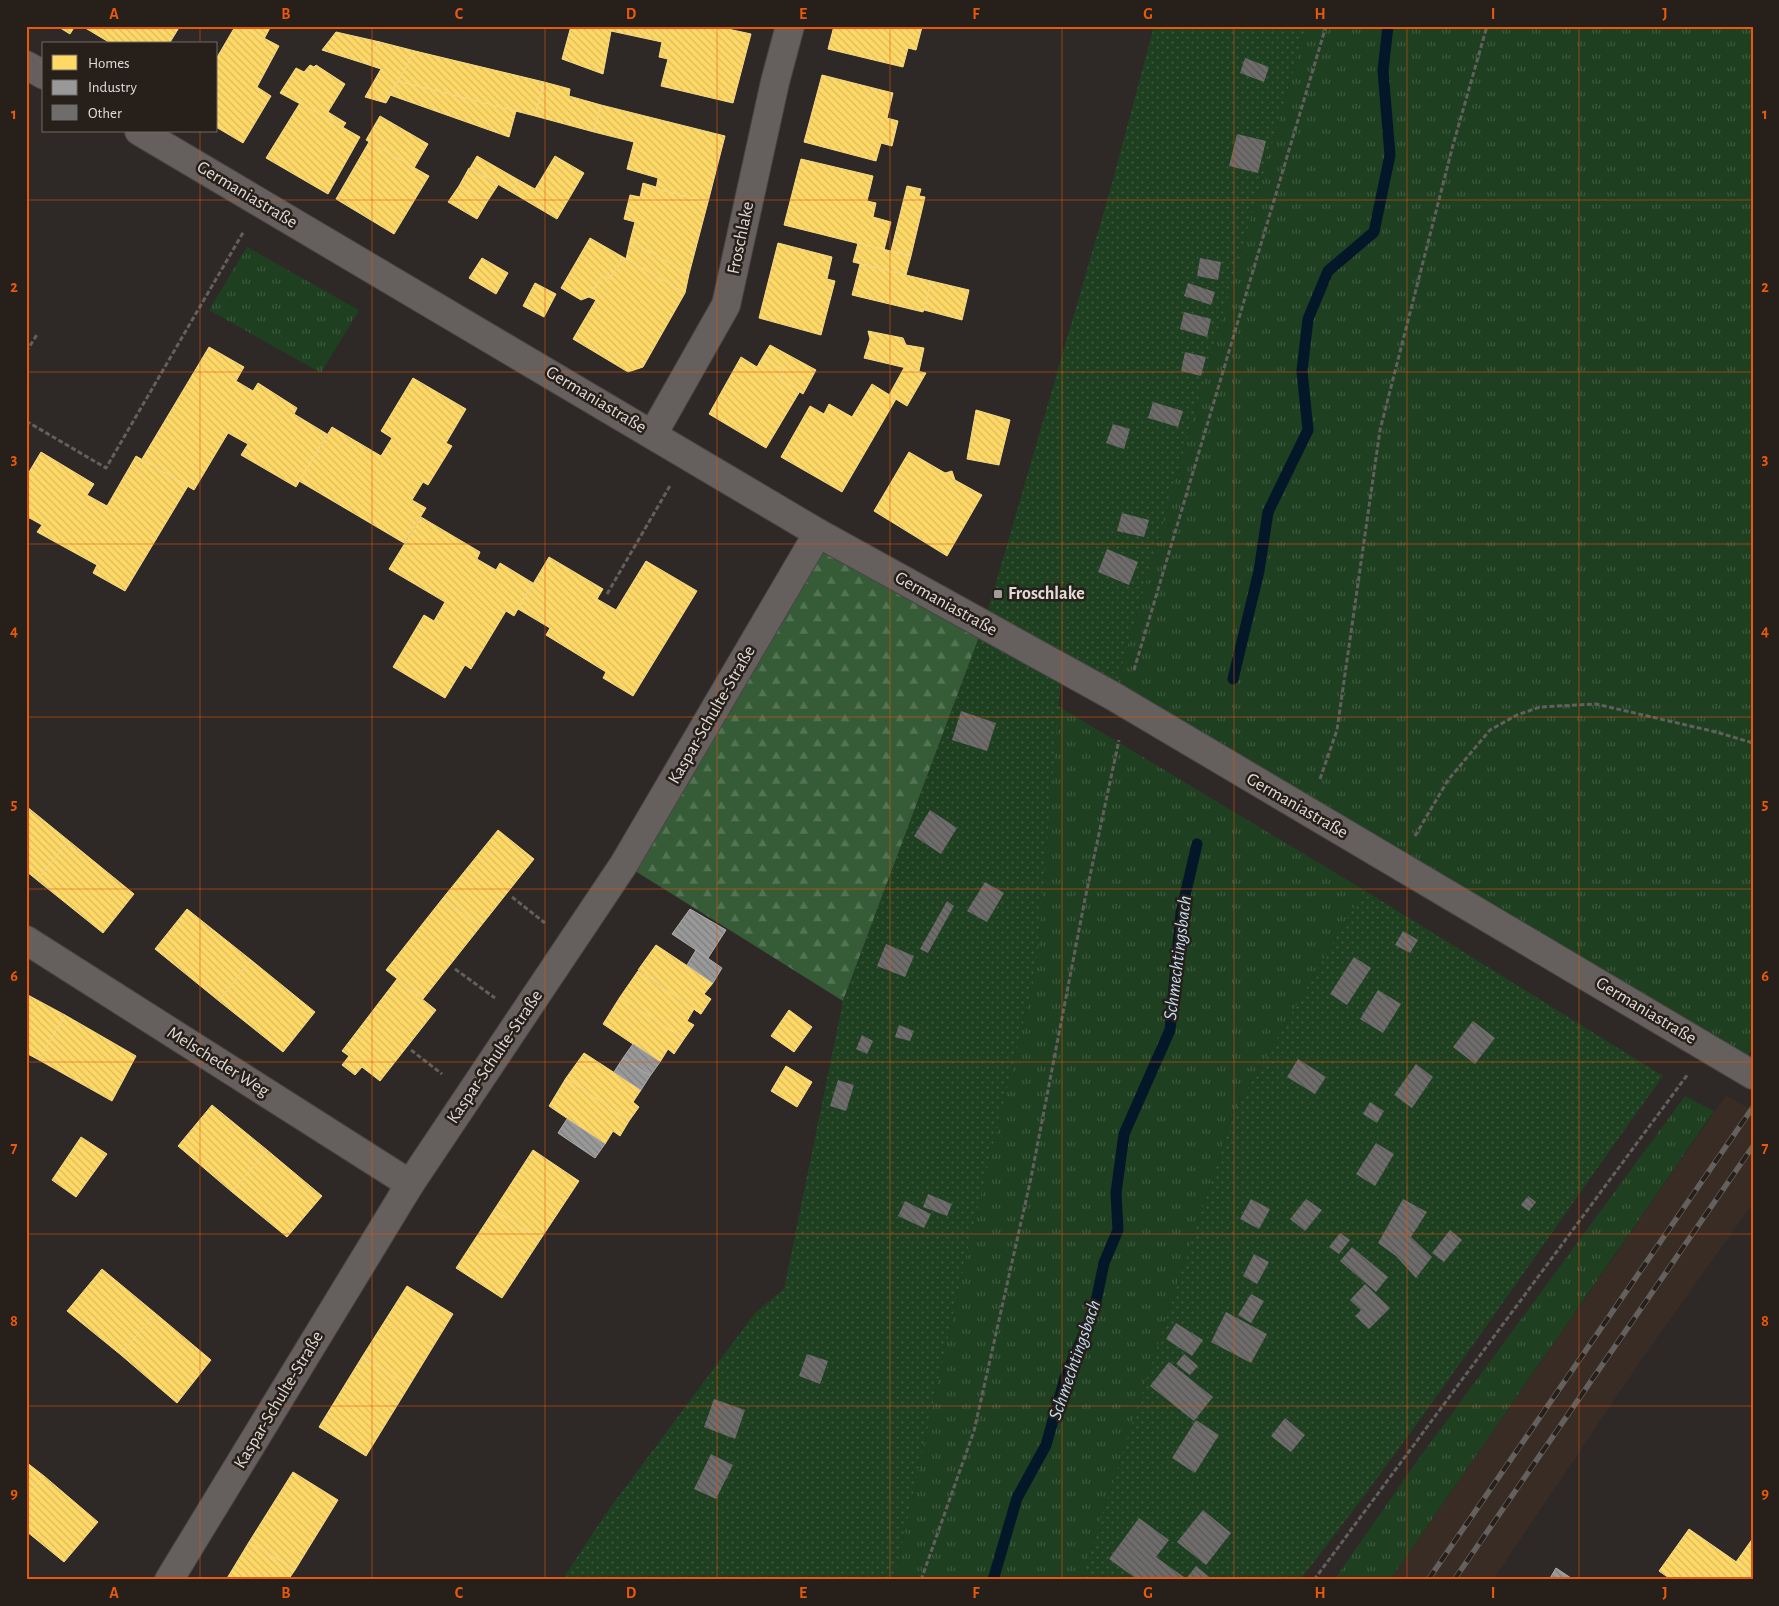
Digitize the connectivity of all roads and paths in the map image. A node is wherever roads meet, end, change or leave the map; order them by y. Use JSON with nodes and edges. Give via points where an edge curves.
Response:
{"nodes":[{"id":1,"x":790,"y":26,"type":"edge"},
{"id":2,"x":1326,"y":26,"type":"edge"},
{"id":3,"x":1487,"y":26,"type":"edge"},
{"id":4,"x":26,"y":65,"type":"edge"},
{"id":5,"x":42,"y":74,"type":"edge"},
{"id":6,"x":141,"y":132,"type":"edge"},
{"id":7,"x":244,"y":231,"type":"dead end"},
{"id":8,"x":38,"y":333,"type":"dead end"},
{"id":9,"x":26,"y":352,"type":"edge"},
{"id":10,"x":26,"y":421,"type":"edge"},
{"id":11,"x":653,"y":434,"type":"junction"},
{"id":12,"x":672,"y":482,"type":"dead end"},
{"id":13,"x":818,"y":533,"type":"junction"},
{"id":14,"x":607,"y":594,"type":"dead end"},
{"id":15,"x":1132,"y":679,"type":"dead end"},
{"id":16,"x":1120,"y":734,"type":"dead end"},
{"id":17,"x":1753,"y":743,"type":"edge"},
{"id":18,"x":1306,"y":812,"type":"junction"},
{"id":19,"x":1398,"y":864,"type":"junction"},
{"id":20,"x":512,"y":897,"type":"dead end"},
{"id":21,"x":546,"y":924,"type":"dead end"},
{"id":22,"x":26,"y":940,"type":"edge"},
{"id":23,"x":455,"y":968,"type":"dead end"},
{"id":24,"x":502,"y":1004,"type":"dead end"},
{"id":25,"x":1708,"y":1047,"type":"junction"},
{"id":26,"x":411,"y":1050,"type":"dead end"},
{"id":27,"x":442,"y":1075,"type":"dead end"},
{"id":28,"x":1753,"y":1075,"type":"edge"},
{"id":29,"x":410,"y":1184,"type":"junction"},
{"id":30,"x":169,"y":1580,"type":"edge"},
{"id":31,"x":921,"y":1580,"type":"edge"},
{"id":32,"x":1314,"y":1580,"type":"edge"}],
"edges":[{"from":1,"to":11,"type":"street","name":"Froschlake","via":[[726,304]]},
{"from":2,"to":15,"type":"path"},
{"from":3,"to":18,"type":"path","via":[[1380,430],[1337,730]]},
{"from":4,"to":5,"type":"street"},
{"from":6,"to":11,"type":"street","name":"Germaniastraße"},
{"from":7,"to":10,"type":"path","via":[[106,468]]},
{"from":8,"to":9,"type":"path"},
{"from":11,"to":13,"type":"street","name":"Germaniastraße"},
{"from":12,"to":14,"type":"path"},
{"from":13,"to":18,"type":"street","name":"Germaniastraße","via":[[1112,696]]},
{"from":13,"to":29,"type":"street","name":"Kaspar-Schulte-Straße","via":[[620,872]]},
{"from":16,"to":31,"type":"path","via":[[1031,1178],[974,1431]]},
{"from":17,"to":19,"type":"path","via":[[1596,704],[1540,707],[1490,730],[1448,780]]},
{"from":18,"to":19,"type":"street","name":"Germaniastraße"},
{"from":19,"to":25,"type":"street","name":"Germaniastraße"},
{"from":20,"to":21,"type":"path"},
{"from":22,"to":29,"type":"street","name":"Melscheder Weg"},
{"from":23,"to":24,"type":"path"},
{"from":25,"to":28,"type":"street","name":"Germaniastraße"},
{"from":25,"to":32,"type":"path"},
{"from":26,"to":27,"type":"path"},
{"from":29,"to":30,"type":"street","name":"Kaspar-Schulte-Straße"}]}
